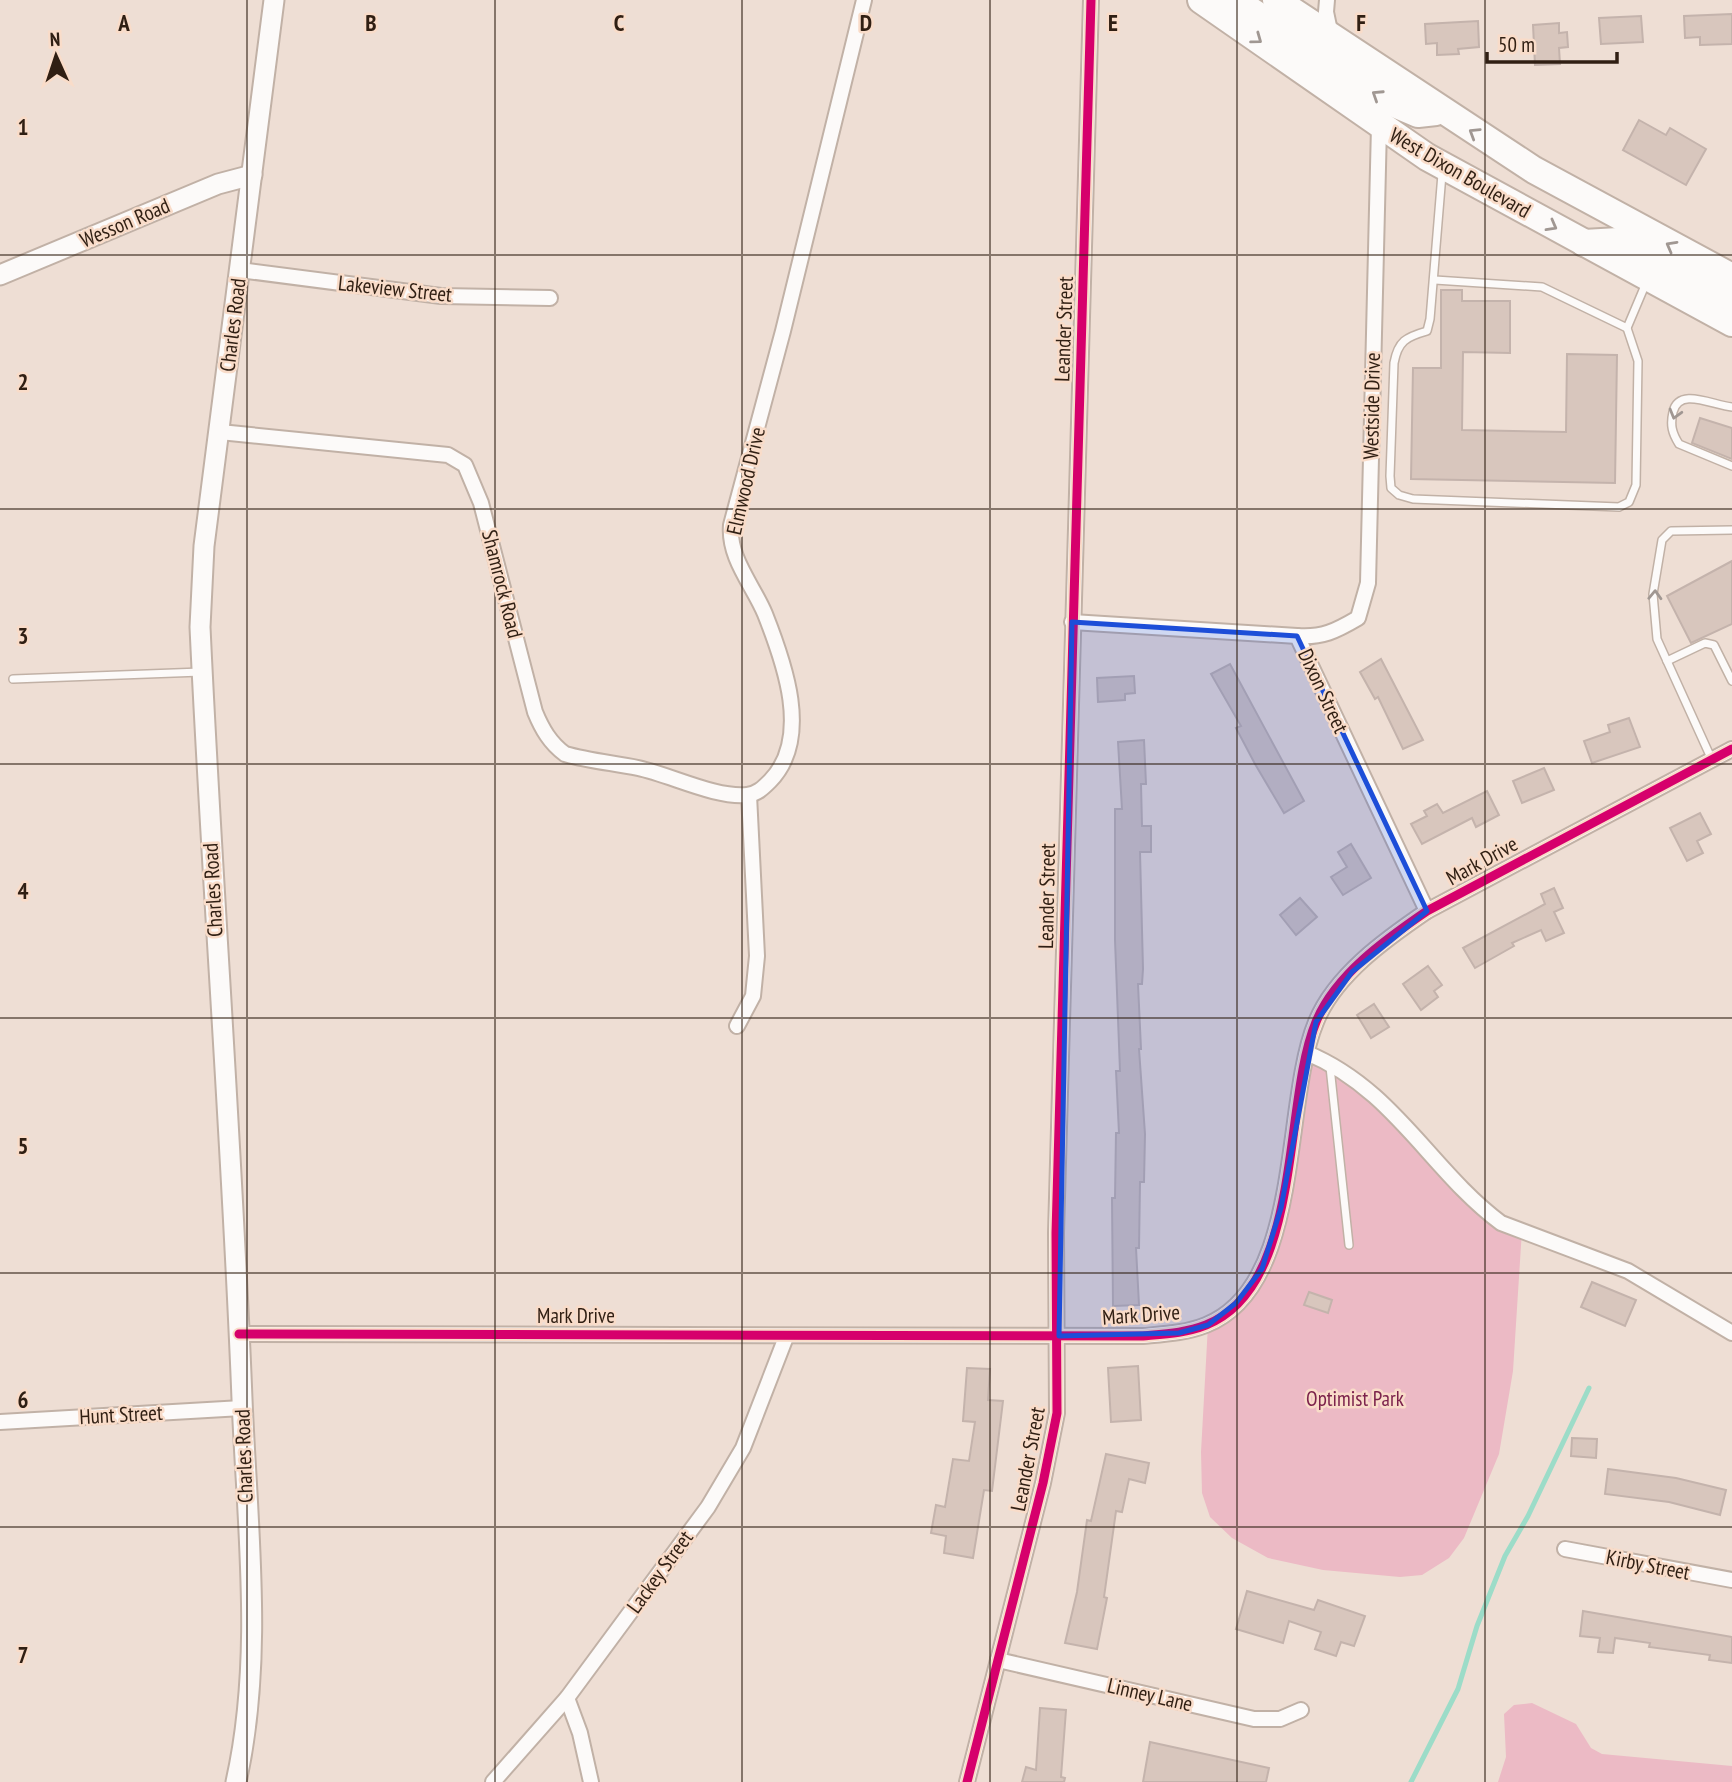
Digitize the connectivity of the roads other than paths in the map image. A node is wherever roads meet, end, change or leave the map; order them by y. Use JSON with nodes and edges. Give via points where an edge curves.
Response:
{"nodes":[{"id":1,"x":274,"y":0,"type":"edge"},
{"id":2,"x":864,"y":0,"type":"edge"},
{"id":3,"x":1091,"y":0,"type":"edge"},
{"id":4,"x":1201,"y":0,"type":"edge"},
{"id":5,"x":1235,"y":0,"type":"edge"},
{"id":6,"x":1276,"y":0,"type":"edge"},
{"id":7,"x":1327,"y":0,"type":"edge"},
{"id":8,"x":1332,"y":38,"type":"junction"},
{"id":9,"x":1441,"y":112,"type":"junction"},
{"id":10,"x":1379,"y":126,"type":"junction"},
{"id":11,"x":1443,"y":166,"type":"junction"},
{"id":12,"x":251,"y":175,"type":"junction"},
{"id":13,"x":1582,"y":243,"type":"junction"},
{"id":14,"x":240,"y":270,"type":"junction"},
{"id":15,"x":0,"y":275,"type":"edge"},
{"id":16,"x":1732,"y":277,"type":"edge"},
{"id":17,"x":1648,"y":278,"type":"junction"},
{"id":18,"x":1435,"y":280,"type":"junction"},
{"id":19,"x":1732,"y":298,"type":"edge"},
{"id":20,"x":550,"y":299,"type":"dead end"},
{"id":21,"x":1732,"y":323,"type":"edge"},
{"id":22,"x":1628,"y":328,"type":"junction"},
{"id":23,"x":1732,"y":407,"type":"edge"},
{"id":24,"x":220,"y":432,"type":"junction"},
{"id":25,"x":1732,"y":466,"type":"edge"},
{"id":26,"x":1391,"y":488,"type":"junction"},
{"id":27,"x":1370,"y":489,"type":"junction"},
{"id":28,"x":1732,"y":530,"type":"edge"},
{"id":29,"x":1072,"y":622,"type":"junction"},
{"id":30,"x":1297,"y":636,"type":"junction"},
{"id":31,"x":1667,"y":661,"type":"junction"},
{"id":32,"x":202,"y":672,"type":"junction"},
{"id":33,"x":13,"y":679,"type":"dead end"},
{"id":34,"x":1732,"y":681,"type":"edge"},
{"id":35,"x":1732,"y":749,"type":"edge"},
{"id":36,"x":1712,"y":760,"type":"junction"},
{"id":37,"x":749,"y":795,"type":"junction"},
{"id":38,"x":1427,"y":911,"type":"junction"},
{"id":39,"x":737,"y":1026,"type":"dead end"},
{"id":40,"x":1307,"y":1053,"type":"junction"},
{"id":41,"x":1330,"y":1063,"type":"junction"},
{"id":42,"x":1349,"y":1245,"type":"dead end"},
{"id":43,"x":1732,"y":1333,"type":"edge"},
{"id":44,"x":239,"y":1334,"type":"junction"},
{"id":45,"x":1059,"y":1336,"type":"junction"},
{"id":46,"x":786,"y":1337,"type":"junction"},
{"id":47,"x":242,"y":1408,"type":"junction"},
{"id":48,"x":0,"y":1422,"type":"edge"},
{"id":49,"x":1564,"y":1549,"type":"dead end"},
{"id":50,"x":1732,"y":1580,"type":"edge"},
{"id":51,"x":998,"y":1660,"type":"junction"},
{"id":52,"x":567,"y":1698,"type":"junction"},
{"id":53,"x":1301,"y":1710,"type":"dead end"},
{"id":54,"x":236,"y":1782,"type":"edge"},
{"id":55,"x":493,"y":1782,"type":"edge"},
{"id":56,"x":592,"y":1782,"type":"edge"},
{"id":57,"x":967,"y":1782,"type":"edge"}],
"edges":[{"from":1,"to":12,"type":"street","name":"Charles Road"},
{"from":2,"to":37,"type":"street","name":"Elmwood Drive","via":[[731,526],[733,551],[780,653],[789,697],[787,752],[778,773]]},
{"from":3,"to":29,"type":"street","name":"Leander Street"},
{"from":4,"to":10,"type":"highway","name":"West Dixon Boulevard","one_way":true},
{"from":9,"to":5,"type":"highway","one_way":true,"via":[[1418,114],[1385,100]]},
{"from":6,"to":8,"type":"highway","name":"West Dixon Boulevard"},
{"from":7,"to":8,"type":"street"},
{"from":8,"to":9,"type":"highway","name":"West Dixon Boulevard"},
{"from":16,"to":9,"type":"highway","name":"West Dixon Boulevard","one_way":true,"via":[[1534,170]]},
{"from":10,"to":11,"type":"highway","name":"West Dixon Boulevard"},
{"from":10,"to":27,"type":"street","name":"Westside Drive"},
{"from":11,"to":13,"type":"highway","name":"West Dixon Boulevard","one_way":true},
{"from":11,"to":18,"type":"lane"},
{"from":12,"to":14,"type":"street","name":"Charles Road"},
{"from":12,"to":15,"type":"street","name":"Wesson Road","via":[[218,184]]},
{"from":13,"to":17,"type":"highway","name":"West Dixon Boulevard"},
{"from":13,"to":19,"type":"highway","via":[[1619,241]]},
{"from":14,"to":20,"type":"street","name":"Lakeview Street","via":[[441,296]]},
{"from":14,"to":24,"type":"street","name":"Charles Road"},
{"from":17,"to":21,"type":"highway","name":"West Dixon Boulevard"},
{"from":17,"to":22,"type":"lane"},
{"from":18,"to":22,"type":"lane","via":[[1542,287]]},
{"from":18,"to":26,"type":"lane","via":[[1427,331],[1402,340],[1397,347]]},
{"from":22,"to":26,"type":"lane","via":[[1638,361],[1636,485],[1629,502],[1619,507],[1413,499]]},
{"from":23,"to":25,"type":"lane","one_way":true,"via":[[1693,398],[1681,400],[1674,408],[1671,428],[1679,444]]},
{"from":24,"to":32,"type":"street","name":"Charles Road","via":[[204,546]]},
{"from":24,"to":37,"type":"street","name":"Shamrock Road","via":[[448,455],[465,465],[481,503],[535,712],[555,747],[578,758]]},
{"from":26,"to":27,"type":"lane"},
{"from":27,"to":30,"type":"street","name":"Westside Drive","via":[[1368,583],[1358,618],[1333,633]]},
{"from":31,"to":28,"type":"lane","one_way":true,"via":[[1657,639],[1653,594],[1662,540],[1671,531]]},
{"from":29,"to":30,"type":"street","name":"Dixon Street"},
{"from":29,"to":45,"type":"street","name":"Leander Street","via":[[1056,1233]]},
{"from":30,"to":38,"type":"street","name":"Dixon Street"},
{"from":31,"to":34,"type":"lane","via":[[1705,643],[1714,645]]},
{"from":31,"to":36,"type":"lane"},
{"from":32,"to":33,"type":"lane"},
{"from":32,"to":44,"type":"street","name":"Charles Road"},
{"from":35,"to":36,"type":"street","name":"Mark Drive"},
{"from":36,"to":38,"type":"street","name":"Mark Drive"},
{"from":37,"to":39,"type":"street","via":[[757,956],[753,996]]},
{"from":38,"to":40,"type":"street","name":"Mark Drive","via":[[1377,949],[1329,998]]},
{"from":40,"to":41,"type":"street"},
{"from":40,"to":45,"type":"street","name":"Mark Drive","via":[[1281,1209],[1262,1269],[1236,1304],[1208,1325],[1180,1333]]},
{"from":41,"to":42,"type":"lane"},
{"from":41,"to":43,"type":"street","via":[[1357,1080],[1501,1223],[1628,1271]]},
{"from":44,"to":46,"type":"street","name":"Mark Drive"},
{"from":44,"to":47,"type":"street","name":"Charles Road"},
{"from":45,"to":46,"type":"street","name":"Mark Drive"},
{"from":45,"to":51,"type":"street","name":"Leander Street","via":[[1057,1413]]},
{"from":46,"to":52,"type":"street","name":"Lackey Street","via":[[729,1475]]},
{"from":47,"to":48,"type":"street","name":"Hunt Street"},
{"from":47,"to":54,"type":"street","name":"Charles Road","via":[[250,1667],[247,1724]]},
{"from":49,"to":50,"type":"street","name":"Kirby Street"},
{"from":51,"to":53,"type":"street","name":"Linney Lane","via":[[1254,1719],[1280,1719]]},
{"from":51,"to":57,"type":"street","name":"Leander Street"},
{"from":52,"to":55,"type":"street","name":"Lackey Street"},
{"from":52,"to":56,"type":"street"}]}
